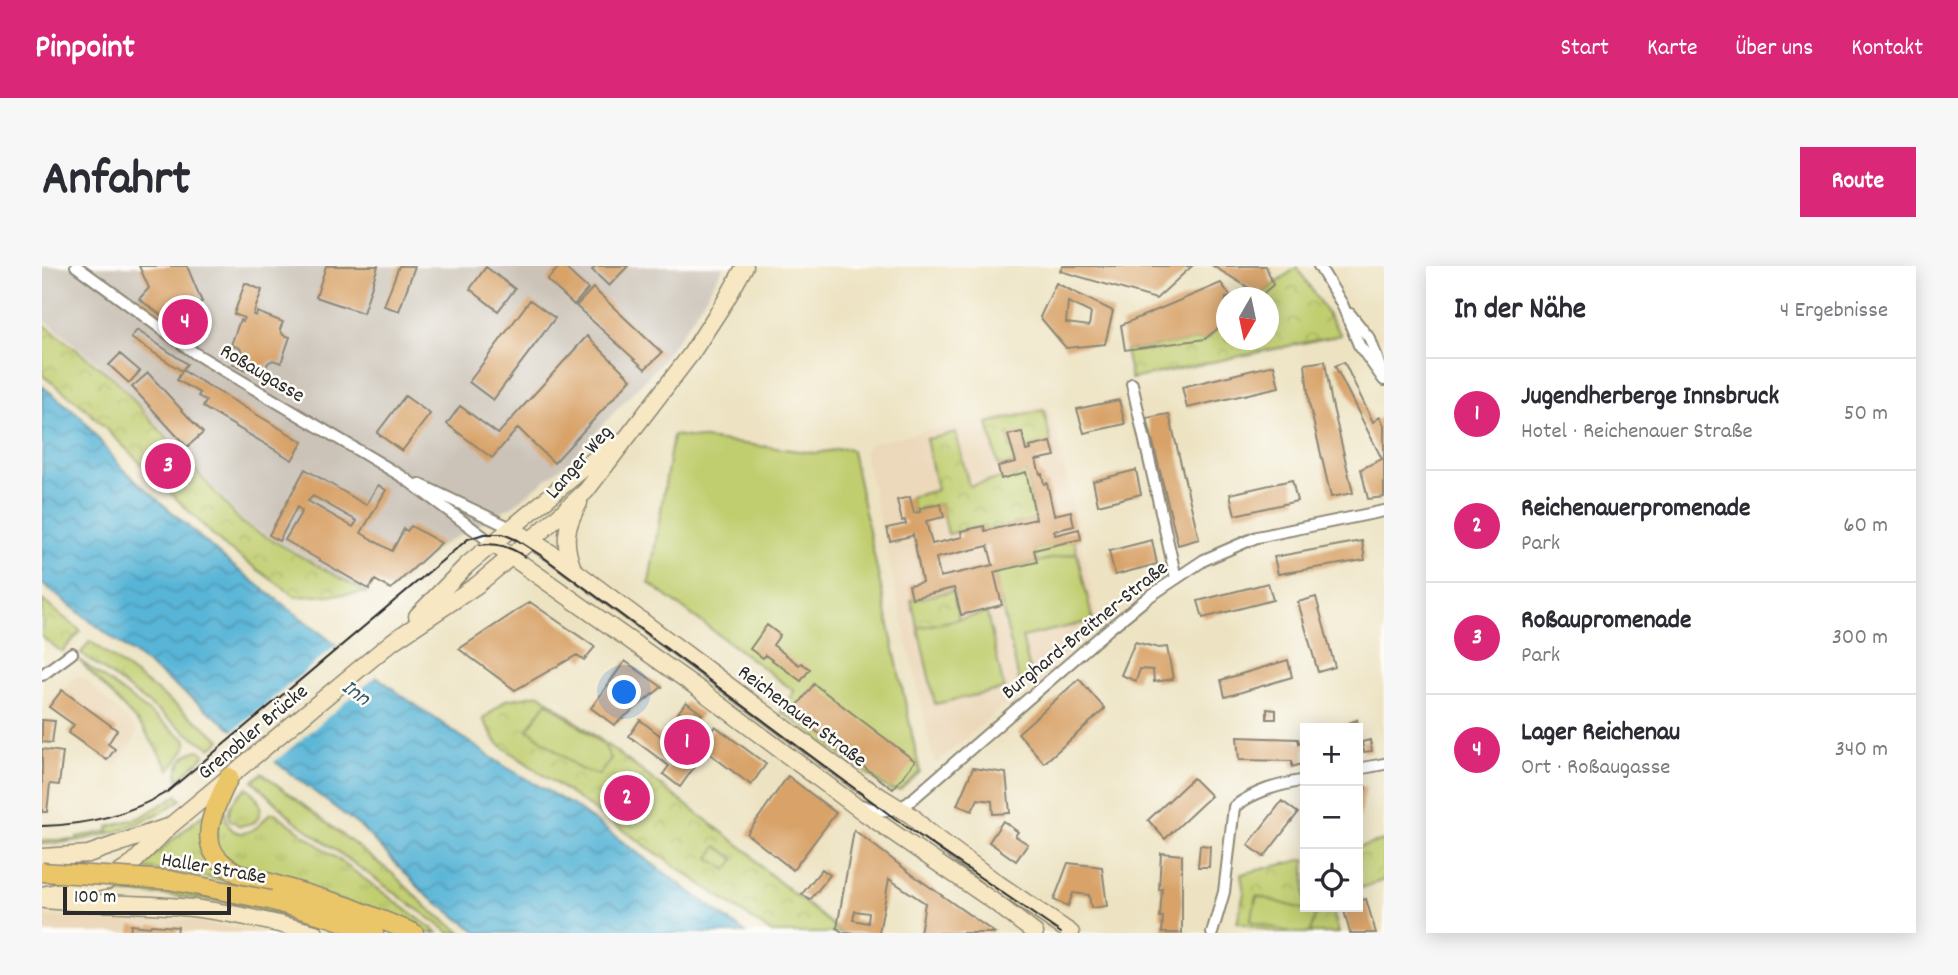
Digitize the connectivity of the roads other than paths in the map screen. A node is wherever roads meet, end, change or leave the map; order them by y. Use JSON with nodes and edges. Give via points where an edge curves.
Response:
{"nodes":[{"id":1,"x":76,"y":266,"type":"edge"},
{"id":2,"x":745,"y":266,"type":"edge"},
{"id":3,"x":1319,"y":266,"type":"edge"},
{"id":4,"x":1384,"y":379,"type":"edge"},
{"id":5,"x":1132,"y":384,"type":"dead end"},
{"id":6,"x":642,"y":418,"type":"junction"},
{"id":7,"x":403,"y":477,"type":"junction"},
{"id":8,"x":586,"y":491,"type":"junction"},
{"id":9,"x":1384,"y":511,"type":"edge"},
{"id":10,"x":511,"y":528,"type":"junction"},
{"id":11,"x":532,"y":539,"type":"junction"},
{"id":12,"x":492,"y":543,"type":"junction"},
{"id":13,"x":511,"y":556,"type":"junction"},
{"id":14,"x":573,"y":569,"type":"junction"},
{"id":15,"x":531,"y":570,"type":"junction"},
{"id":16,"x":486,"y":577,"type":"junction"},
{"id":17,"x":1176,"y":578,"type":"junction"},
{"id":18,"x":393,"y":641,"type":"junction"},
{"id":19,"x":72,"y":653,"type":"dead end"},
{"id":20,"x":42,"y":675,"type":"edge"},
{"id":21,"x":1384,"y":764,"type":"edge"},
{"id":22,"x":1363,"y":768,"type":"edge"},
{"id":23,"x":229,"y":777,"type":"junction"},
{"id":24,"x":1300,"y":781,"type":"edge"},
{"id":25,"x":850,"y":800,"type":"junction"},
{"id":26,"x":905,"y":812,"type":"junction"},
{"id":27,"x":170,"y":826,"type":"junction"},
{"id":28,"x":43,"y":862,"type":"edge"},
{"id":29,"x":42,"y":897,"type":"edge"},
{"id":30,"x":315,"y":933,"type":"edge"},
{"id":31,"x":373,"y":933,"type":"edge"},
{"id":32,"x":414,"y":933,"type":"edge"},
{"id":33,"x":1035,"y":933,"type":"edge"},
{"id":34,"x":1071,"y":933,"type":"edge"},
{"id":35,"x":1212,"y":933,"type":"edge"}],
"edges":[{"from":1,"to":7,"type":"street","name":"Roßaugasse","via":[[196,354]]},
{"from":2,"to":6,"type":"main road","name":"Langer Weg","via":[[691,354]]},
{"from":3,"to":4,"type":"street","via":[[1360,335],[1370,339]]},
{"from":5,"to":17,"type":"street"},
{"from":6,"to":8,"type":"main road","name":"Langer Weg"},
{"from":6,"to":10,"type":"main road","name":"Langer Weg"},
{"from":7,"to":10,"type":"street","name":"Roßaugasse"},
{"from":7,"to":12,"type":"street","name":"Roßaugasse"},
{"from":8,"to":11,"type":"main road","name":"Langer Weg"},
{"from":8,"to":14,"type":"main road","via":[[565,538]]},
{"from":9,"to":17,"type":"street","name":"Burghard-Breitner-Straße","via":[[1257,537]]},
{"from":10,"to":11,"type":"main road","name":"Reichenauer Straße"},
{"from":10,"to":12,"type":"main road","name":"Grenobler Brücke"},
{"from":11,"to":13,"type":"main road","name":"Langer Weg"},
{"from":11,"to":14,"type":"main road","name":"Reichenauer Straße"},
{"from":12,"to":13,"type":"main road","name":"Reichenauer Straße"},
{"from":12,"to":18,"type":"main road","name":"Grenobler Brücke"},
{"from":13,"to":15,"type":"main road","name":"Reichenauer Straße"},
{"from":13,"to":16,"type":"main road","name":"Grenobler Brücke"},
{"from":14,"to":26,"type":"main road","name":"Reichenauer Straße","via":[[860,784]]},
{"from":15,"to":16,"type":"main road"},
{"from":15,"to":25,"type":"main road","name":"Reichenauer Straße"},
{"from":16,"to":18,"type":"main road","name":"Grenobler Brücke"},
{"from":17,"to":26,"type":"street","name":"Burghard-Breitner-Straße","via":[[1109,629],[913,798]]},
{"from":18,"to":23,"type":"main road","name":"Grenobler Brücke"},
{"from":19,"to":20,"type":"street"},
{"from":21,"to":22,"type":"street"},
{"from":23,"to":27,"type":"main road","name":"Grenobler Brücke"},
{"from":23,"to":32,"type":"main road","via":[[208,833],[210,846],[224,865]]},
{"from":24,"to":35,"type":"street","via":[[1250,795],[1234,807],[1224,892]]},
{"from":25,"to":26,"type":"street","via":[[877,810]]},
{"from":25,"to":33,"type":"main road","name":"Reichenauer Straße"},
{"from":26,"to":34,"type":"main road","name":"Reichenauer Straße"},
{"from":27,"to":28,"type":"main road","name":"Grenobler Brücke","via":[[88,854]]},
{"from":27,"to":29,"type":"main road","name":"Grenobler Brücke","via":[[130,866],[107,881]]},
{"from":28,"to":31,"type":"main road","name":"Haller Straße","bridge":true,"via":[[223,889],[299,907]]},
{"from":29,"to":30,"type":"main road","name":"Haller Straße","via":[[85,904],[197,908]]}]}
